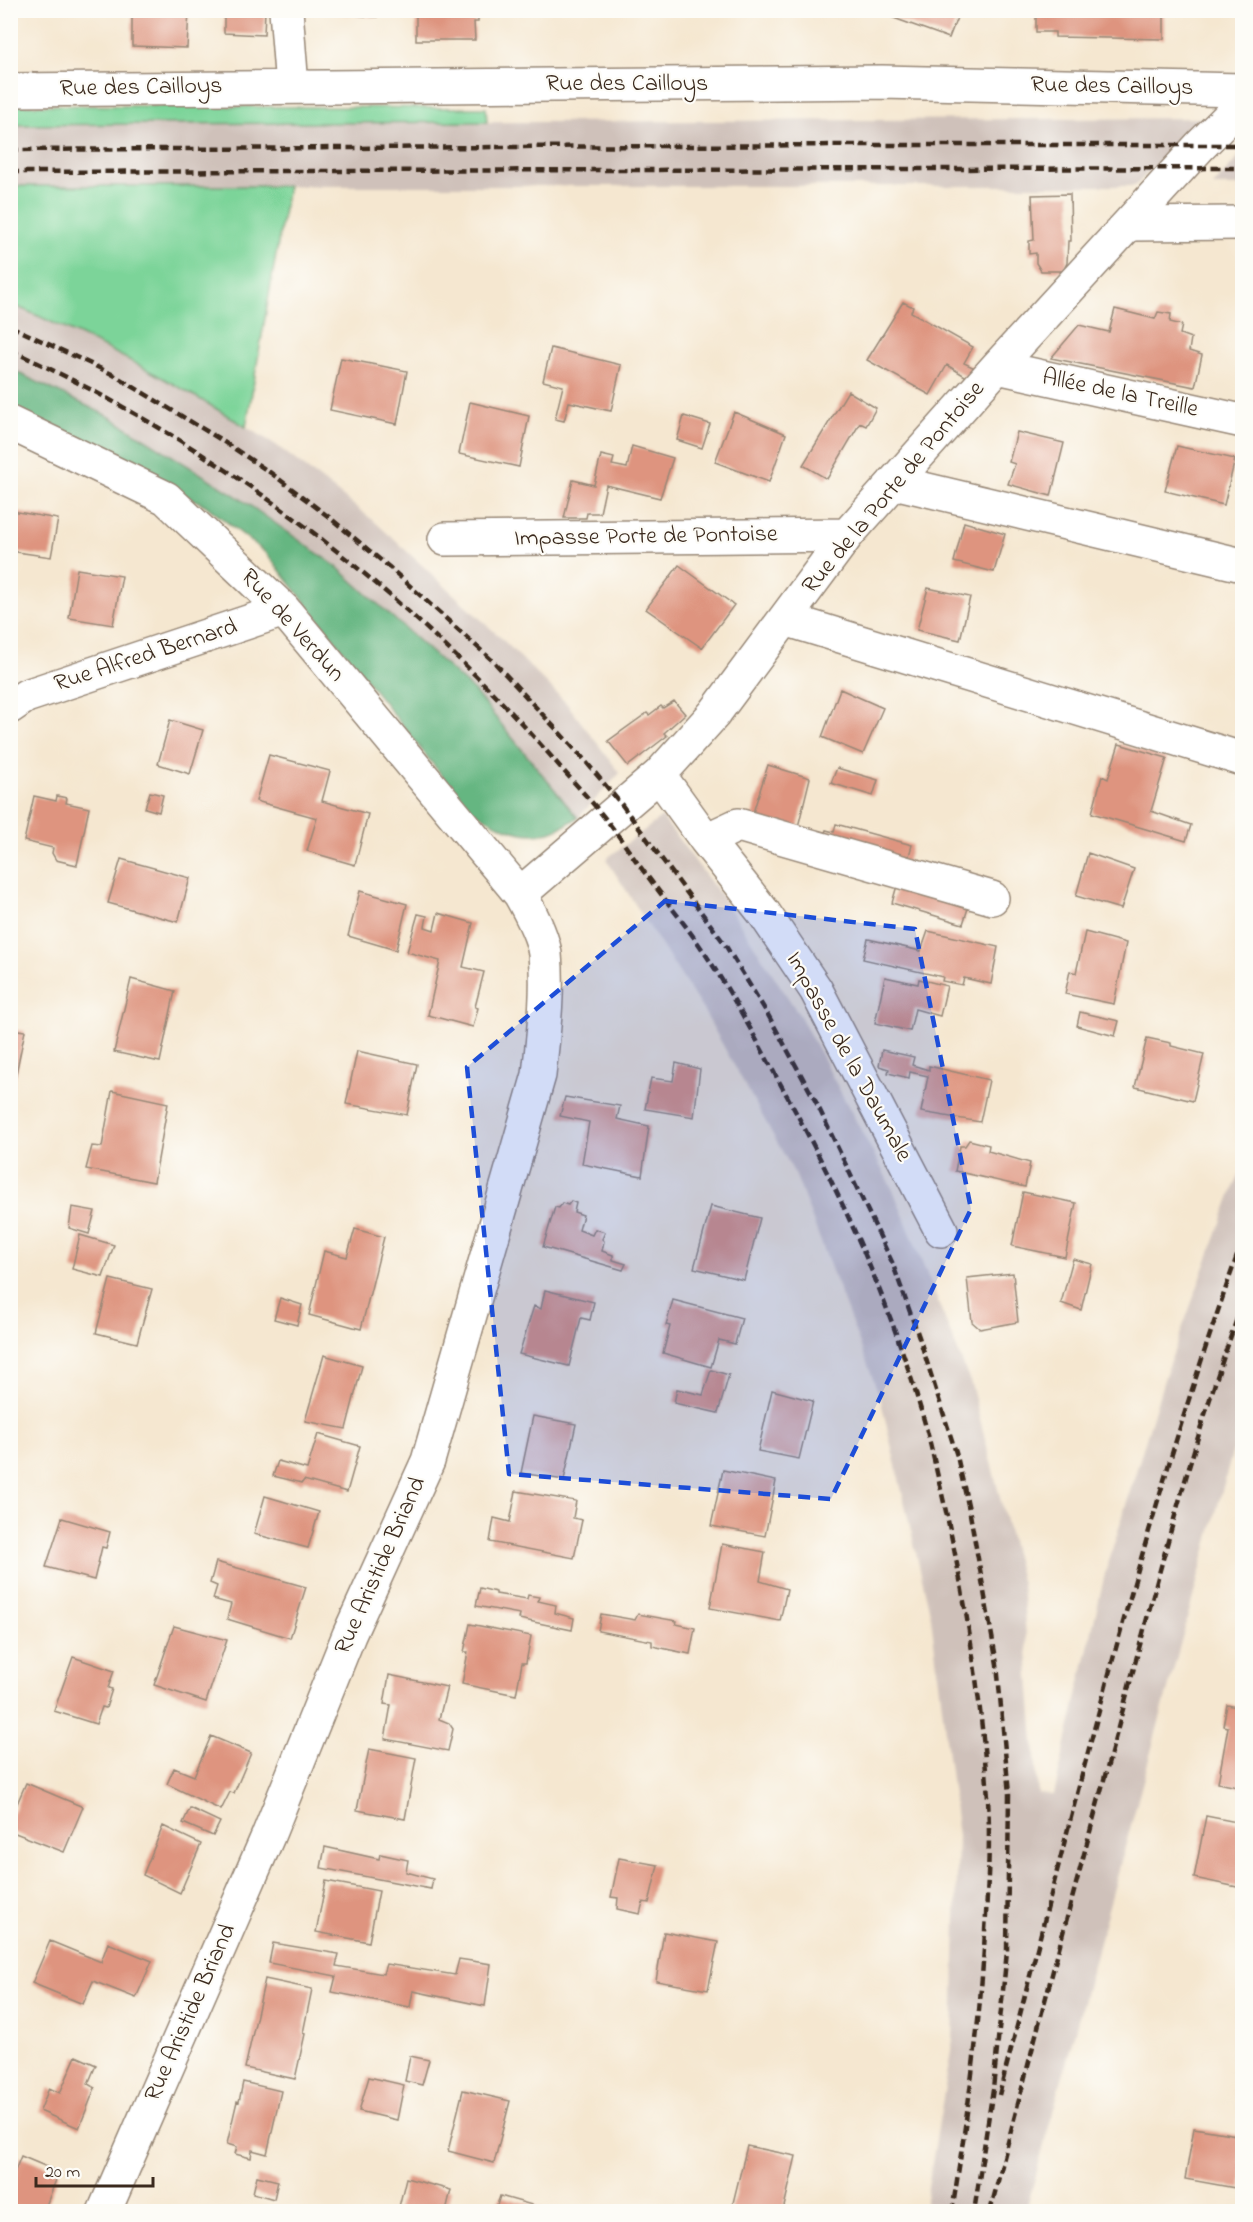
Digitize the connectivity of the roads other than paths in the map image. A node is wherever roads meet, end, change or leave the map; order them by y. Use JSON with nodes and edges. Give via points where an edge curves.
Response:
{"nodes":[{"id":1,"x":286,"y":10,"type":"edge"},
{"id":2,"x":292,"y":87,"type":"junction"},
{"id":3,"x":10,"y":90,"type":"edge"},
{"id":4,"x":1242,"y":90,"type":"edge"},
{"id":5,"x":1242,"y":104,"type":"edge"},
{"id":6,"x":1242,"y":223,"type":"edge"},
{"id":7,"x":1130,"y":224,"type":"junction"},
{"id":8,"x":997,"y":367,"type":"junction"},
{"id":9,"x":1242,"y":421,"type":"edge"},
{"id":10,"x":10,"y":423,"type":"edge"},
{"id":11,"x":894,"y":482,"type":"junction"},
{"id":12,"x":847,"y":535,"type":"junction"},
{"id":13,"x":445,"y":539,"type":"dead end"},
{"id":14,"x":1242,"y":565,"type":"edge"},
{"id":15,"x":284,"y":610,"type":"junction"},
{"id":16,"x":785,"y":619,"type":"junction"},
{"id":17,"x":10,"y":707,"type":"edge"},
{"id":18,"x":1242,"y":759,"type":"edge"},
{"id":19,"x":659,"y":775,"type":"junction"},
{"id":20,"x":706,"y":840,"type":"junction"},
{"id":21,"x":520,"y":894,"type":"junction"},
{"id":22,"x":992,"y":898,"type":"dead end"},
{"id":23,"x":941,"y":1230,"type":"dead end"},
{"id":24,"x":104,"y":2211,"type":"edge"}],
"edges":[{"from":1,"to":2,"type":"street"},
{"from":2,"to":3,"type":"street","name":"Rue des Cailloys"},
{"from":2,"to":4,"type":"street","name":"Rue des Cailloys","via":[[882,82]]},
{"from":5,"to":7,"type":"street","name":"Rue de la Porte de Pontoise"},
{"from":6,"to":7,"type":"street"},
{"from":7,"to":8,"type":"street","name":"Rue de la Porte de Pontoise"},
{"from":8,"to":9,"type":"street","name":"Allée de la Treille"},
{"from":8,"to":11,"type":"street","name":"Rue de la Porte de Pontoise"},
{"from":10,"to":15,"type":"street","name":"Rue de Verdun","via":[[166,498]]},
{"from":11,"to":12,"type":"street","name":"Rue de la Porte de Pontoise"},
{"from":11,"to":14,"type":"street"},
{"from":12,"to":13,"type":"street","name":"Impasse Porte de Pontoise"},
{"from":12,"to":16,"type":"street","name":"Rue de la Porte de Pontoise"},
{"from":15,"to":17,"type":"street","name":"Rue Alfred Bernard","via":[[26,696]]},
{"from":15,"to":21,"type":"street","name":"Rue de Verdun"},
{"from":16,"to":18,"type":"street"},
{"from":16,"to":19,"type":"street","name":"Rue de la Porte de Pontoise","via":[[714,714]]},
{"from":19,"to":20,"type":"street","name":"Impasse de la Daumale"},
{"from":19,"to":21,"type":"street","name":"Rue de la Porte de Pontoise"},
{"from":20,"to":22,"type":"street","via":[[738,825]]},
{"from":20,"to":23,"type":"street","name":"Impasse de la Daumale","via":[[764,913],[816,990]]},
{"from":21,"to":24,"type":"street","name":"Rue Aristide Briand","via":[[545,952],[539,1075],[428,1461],[349,1635],[268,1836]]}]}
